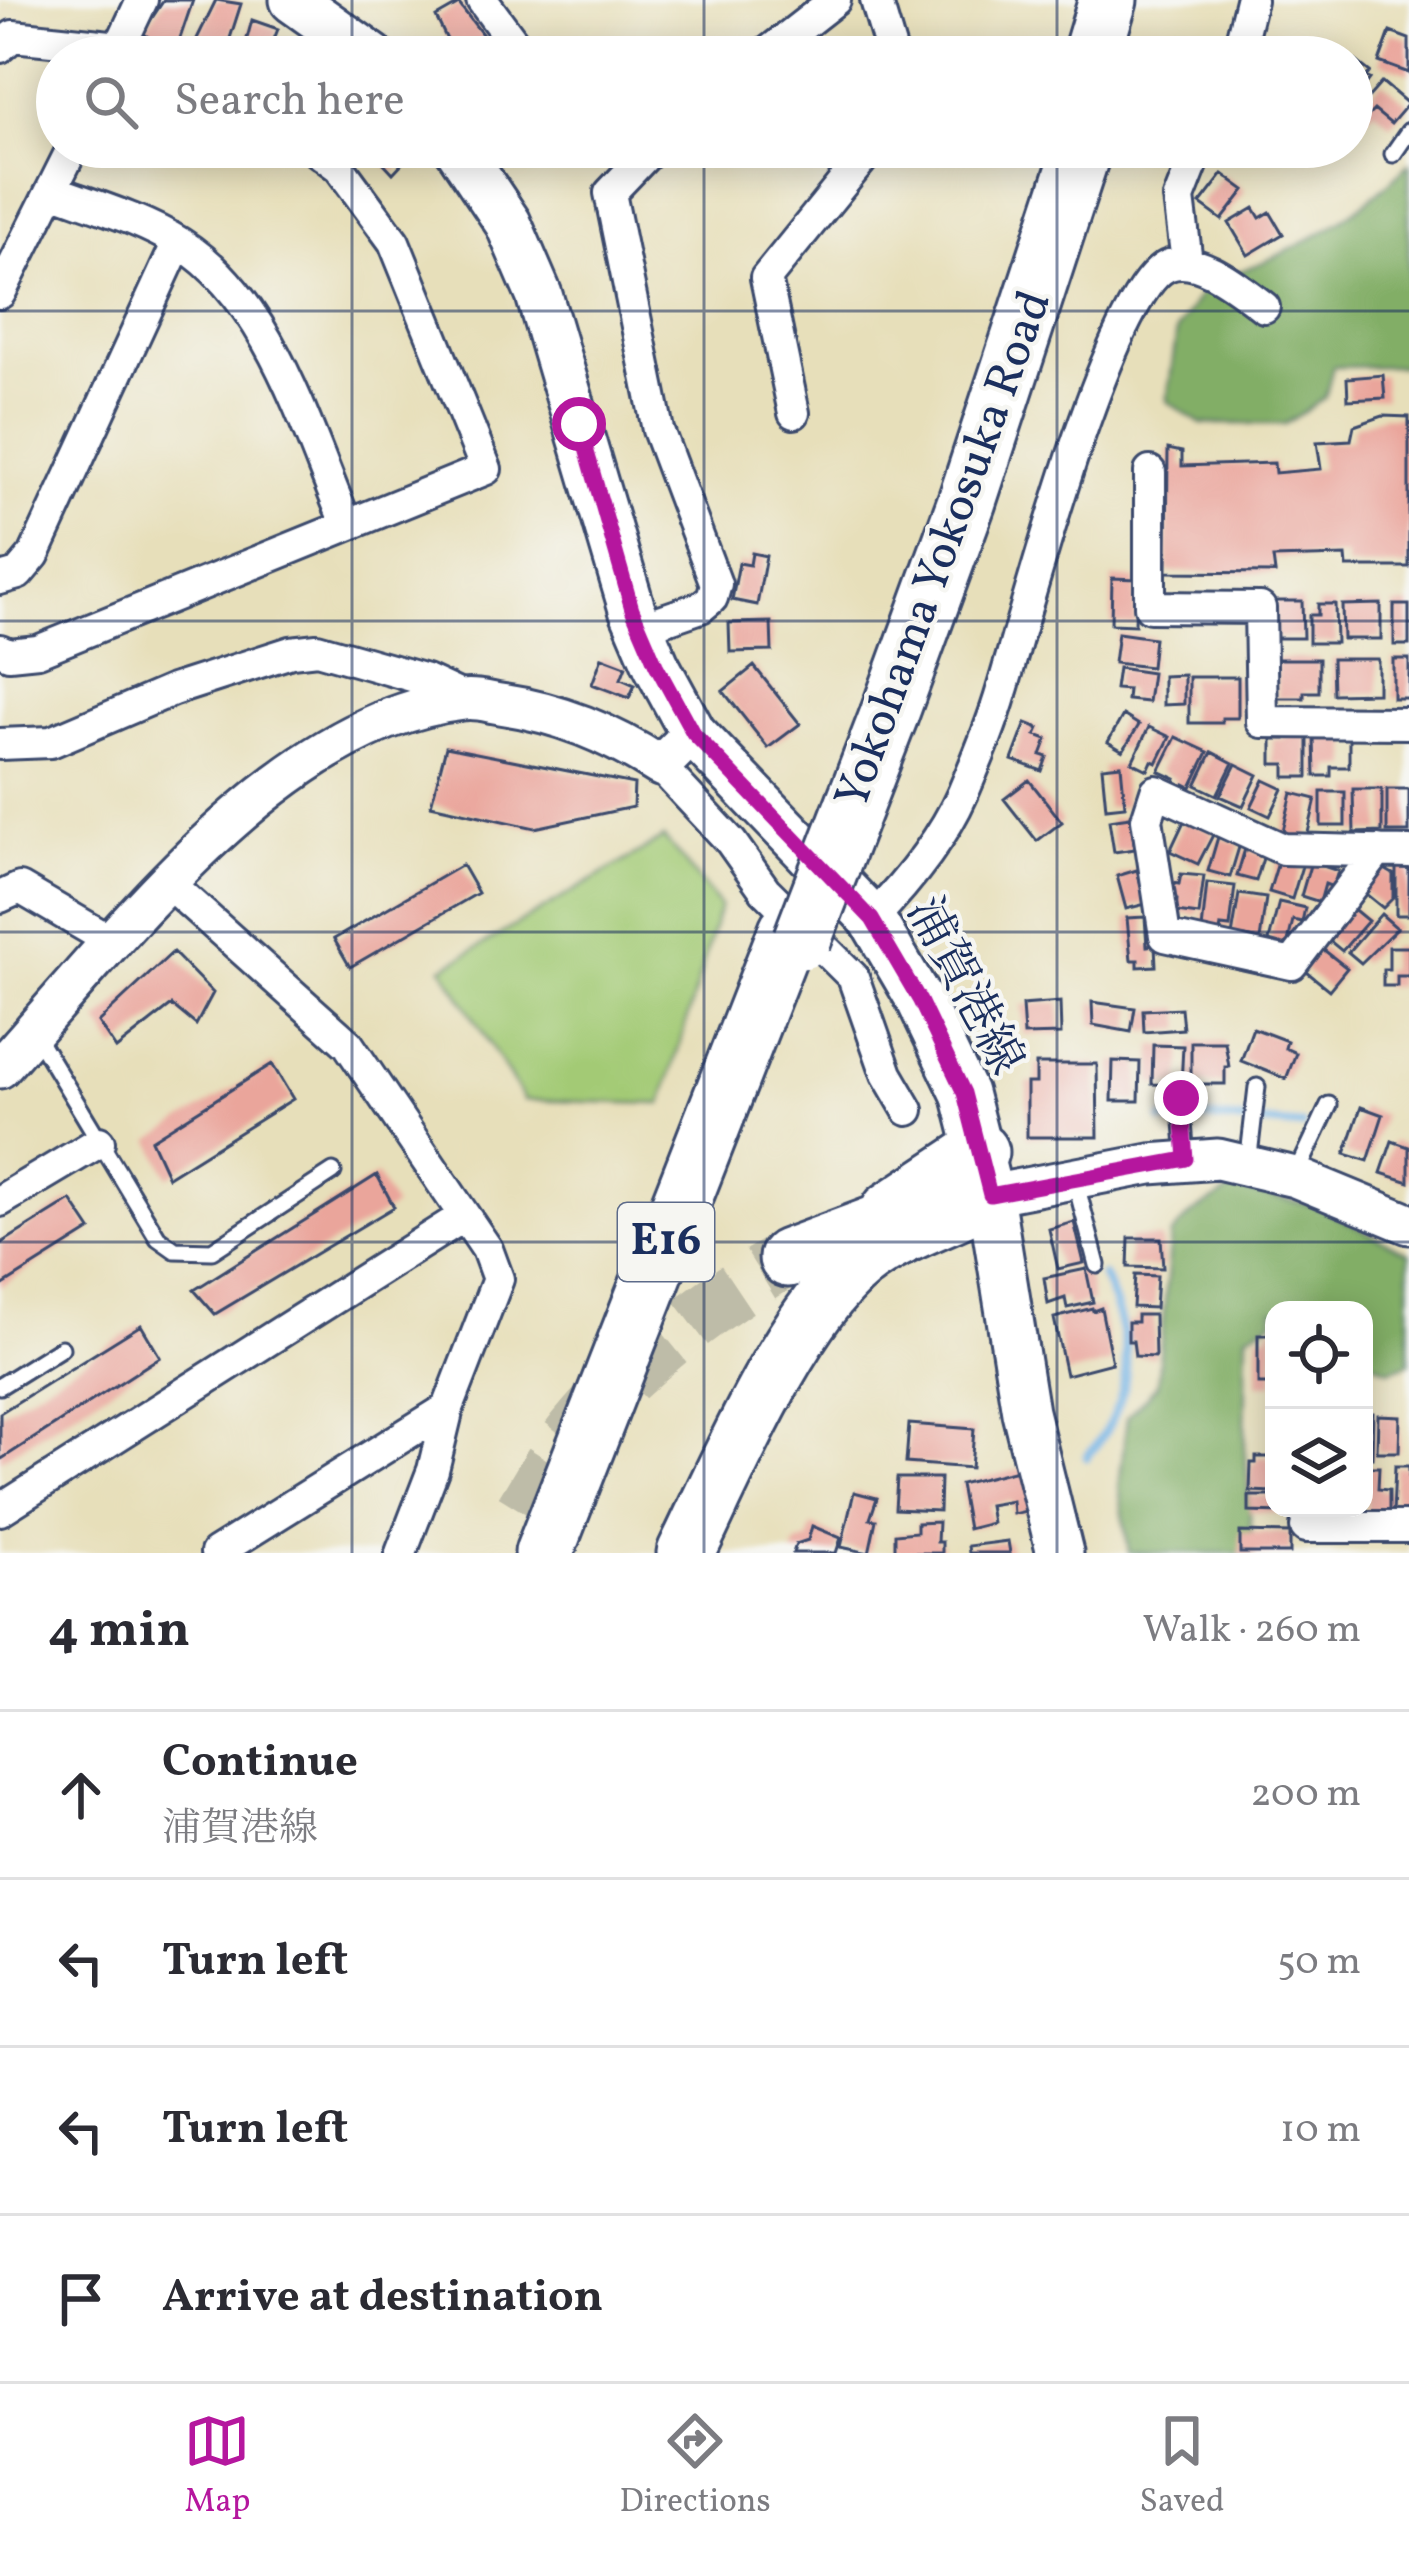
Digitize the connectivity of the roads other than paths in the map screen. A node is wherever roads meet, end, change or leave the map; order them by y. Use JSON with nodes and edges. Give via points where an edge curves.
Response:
{"nodes":[{"id":1,"x":142,"y":0,"type":"edge"},
{"id":2,"x":293,"y":0,"type":"edge"},
{"id":3,"x":482,"y":0,"type":"edge"},
{"id":4,"x":835,"y":0,"type":"edge"},
{"id":5,"x":877,"y":0,"type":"edge"},
{"id":6,"x":1108,"y":0,"type":"edge"},
{"id":7,"x":1127,"y":0,"type":"edge"},
{"id":8,"x":1251,"y":0,"type":"edge"},
{"id":9,"x":130,"y":36,"type":"edge"},
{"id":10,"x":344,"y":36,"type":"edge"},
{"id":11,"x":509,"y":36,"type":"edge"},
{"id":12,"x":789,"y":36,"type":"edge"},
{"id":13,"x":887,"y":36,"type":"edge"},
{"id":14,"x":1097,"y":36,"type":"edge"},
{"id":15,"x":1117,"y":36,"type":"edge"},
{"id":16,"x":1242,"y":36,"type":"edge"},
{"id":17,"x":36,"y":40,"type":"edge"},
{"id":18,"x":0,"y":47,"type":"edge"},
{"id":19,"x":1409,"y":131,"type":"edge"},
{"id":20,"x":1393,"y":154,"type":"dead end"},
{"id":21,"x":63,"y":168,"type":"edge"},
{"id":22,"x":340,"y":168,"type":"edge"},
{"id":23,"x":471,"y":168,"type":"edge"},
{"id":24,"x":634,"y":168,"type":"edge"},
{"id":25,"x":855,"y":168,"type":"edge"},
{"id":26,"x":1057,"y":168,"type":"edge"},
{"id":27,"x":1076,"y":168,"type":"edge"},
{"id":28,"x":1190,"y":168,"type":"edge"},
{"id":29,"x":52,"y":190,"type":"junction"},
{"id":30,"x":178,"y":242,"type":"junction"},
{"id":31,"x":1187,"y":262,"type":"junction"},
{"id":32,"x":0,"y":292,"type":"edge"},
{"id":33,"x":1264,"y":307,"type":"dead end"},
{"id":34,"x":794,"y":413,"type":"dead end"},
{"id":35,"x":1150,"y":472,"type":"dead end"},
{"id":36,"x":346,"y":523,"type":"junction"},
{"id":37,"x":0,"y":579,"type":"edge"},
{"id":38,"x":640,"y":628,"type":"junction"},
{"id":39,"x":0,"y":650,"type":"edge"},
{"id":40,"x":467,"y":699,"type":"junction"},
{"id":41,"x":880,"y":712,"type":"junction"},
{"id":42,"x":1409,"y":723,"type":"edge"},
{"id":43,"x":693,"y":733,"type":"junction"},
{"id":44,"x":0,"y":744,"type":"edge"},
{"id":45,"x":660,"y":766,"type":"junction"},
{"id":46,"x":1394,"y":852,"type":"edge"},
{"id":47,"x":167,"y":883,"type":"junction"},
{"id":48,"x":0,"y":897,"type":"edge"},
{"id":49,"x":872,"y":919,"type":"junction"},
{"id":50,"x":795,"y":935,"type":"junction"},
{"id":51,"x":114,"y":943,"type":"junction"},
{"id":52,"x":33,"y":1032,"type":"junction"},
{"id":53,"x":0,"y":1068,"type":"edge"},
{"id":54,"x":1257,"y":1088,"type":"dead end"},
{"id":55,"x":1181,"y":1098,"type":"dead end"},
{"id":56,"x":1329,"y":1105,"type":"dead end"},
{"id":57,"x":908,"y":1110,"type":"dead end"},
{"id":58,"x":99,"y":1142,"type":"junction"},
{"id":59,"x":1186,"y":1159,"type":"junction"},
{"id":60,"x":1248,"y":1164,"type":"junction"},
{"id":61,"x":333,"y":1172,"type":"dead end"},
{"id":62,"x":984,"y":1173,"type":"junction"},
{"id":63,"x":1294,"y":1178,"type":"junction"},
{"id":64,"x":1076,"y":1180,"type":"junction"},
{"id":65,"x":0,"y":1201,"type":"edge"},
{"id":66,"x":464,"y":1216,"type":"junction"},
{"id":67,"x":1409,"y":1224,"type":"edge"},
{"id":68,"x":788,"y":1258,"type":"tunnel mouth"},
{"id":69,"x":1096,"y":1264,"type":"dead end"},
{"id":70,"x":61,"y":1348,"type":"dead end"},
{"id":71,"x":0,"y":1386,"type":"edge"},
{"id":72,"x":448,"y":1408,"type":"junction"},
{"id":73,"x":0,"y":1510,"type":"edge"},
{"id":74,"x":1409,"y":1527,"type":"edge"},
{"id":75,"x":1306,"y":1529,"type":"edge"},
{"id":76,"x":523,"y":1540,"type":"edge"},
{"id":77,"x":216,"y":1553,"type":"edge"},
{"id":78,"x":400,"y":1553,"type":"edge"},
{"id":79,"x":562,"y":1553,"type":"edge"},
{"id":80,"x":686,"y":1553,"type":"edge"},
{"id":81,"x":1060,"y":1553,"type":"edge"}],
"edges":[{"from":1,"to":9,"type":"street"},
{"from":2,"to":10,"type":"main road"},
{"from":3,"to":11,"type":"street"},
{"from":4,"to":12,"type":"street"},
{"from":5,"to":13,"type":"street"},
{"from":6,"to":14,"type":"highway"},
{"from":7,"to":15,"type":"highway"},
{"from":8,"to":16,"type":"street"},
{"from":17,"to":18,"type":"street","via":[[13,36]]},
{"from":19,"to":20,"type":"lane"},
{"from":21,"to":29,"type":"street"},
{"from":22,"to":36,"type":"street","via":[[394,242],[486,469]]},
{"from":23,"to":38,"type":"main road","name":"浦賀港線","via":[[508,224],[539,295]]},
{"from":24,"to":38,"type":"street","via":[[610,194],[658,430],[716,584],[701,607]]},
{"from":25,"to":34,"type":"street","via":[[766,278]]},
{"from":26,"to":41,"type":"highway","name":"Yokohama Yokosuka Road","number":"E16"},
{"from":27,"to":41,"type":"highway","name":"Yokohama Yokosuka Road","number":"E16","via":[[974,479]]},
{"from":28,"to":31,"type":"street","via":[[1179,198]]},
{"from":29,"to":30,"type":"street"},
{"from":29,"to":32,"type":"street"},
{"from":30,"to":36,"type":"street","via":[[264,330]]},
{"from":30,"to":37,"type":"street","via":[[34,555]]},
{"from":31,"to":33,"type":"street"},
{"from":31,"to":49,"type":"street","via":[[1156,274],[1131,311],[1088,414],[1001,696],[960,799]]},
{"from":35,"to":42,"type":"street","via":[[1150,607],[1260,608],[1262,722]]},
{"from":36,"to":39,"type":"street","via":[[38,651]]},
{"from":38,"to":43,"type":"main road","name":"浦賀港線"},
{"from":40,"to":44,"type":"street","via":[[317,649],[173,690],[51,742]]},
{"from":40,"to":45,"type":"street","via":[[569,718]]},
{"from":40,"to":47,"type":"street","via":[[408,712],[308,761]]},
{"from":41,"to":50,"type":"highway","name":"Yokohama Yokosuka Road","number":"E16"},
{"from":43,"to":45,"type":"street"},
{"from":43,"to":49,"type":"main road","name":"浦賀港線"},
{"from":45,"to":57,"type":"street","via":[[765,890],[853,977]]},
{"from":46,"to":46,"type":"street","via":[[1292,964],[1165,936],[1147,819],[1156,791],[1283,849]]},
{"from":47,"to":51,"type":"street"},
{"from":47,"to":66,"type":"street","via":[[349,1044]]},
{"from":48,"to":51,"type":"street","via":[[20,888]]},
{"from":49,"to":62,"type":"main road","name":"浦賀港線","via":[[964,1093]]},
{"from":50,"to":76,"type":"highway","name":"Yokohama Yokosuka Road","number":"E16"},
{"from":50,"to":79,"type":"highway","name":"Yokohama Yokosuka Road","number":"E16"},
{"from":51,"to":52,"type":"street"},
{"from":52,"to":53,"type":"street"},
{"from":52,"to":58,"type":"lane"},
{"from":54,"to":60,"type":"lane"},
{"from":55,"to":59,"type":"lane"},
{"from":56,"to":63,"type":"lane"},
{"from":58,"to":61,"type":"lane","via":[[158,1238],[192,1253],[212,1252]]},
{"from":58,"to":65,"type":"street"},
{"from":59,"to":60,"type":"street"},
{"from":59,"to":64,"type":"street"},
{"from":60,"to":63,"type":"street"},
{"from":62,"to":64,"type":"street"},
{"from":62,"to":68,"type":"highway"},
{"from":62,"to":80,"type":"highway","via":[[943,1220],[894,1238],[831,1291],[766,1395]]},
{"from":62,"to":81,"type":"main road","name":"浦賀港線","via":[[1025,1412]]},
{"from":63,"to":67,"type":"street"},
{"from":64,"to":69,"type":"lane"},
{"from":66,"to":72,"type":"street","via":[[498,1279]]},
{"from":66,"to":73,"type":"street"},
{"from":70,"to":71,"type":"lane"},
{"from":72,"to":77,"type":"street"},
{"from":72,"to":78,"type":"street","via":[[434,1470]]},
{"from":74,"to":75,"type":"street"}]}
